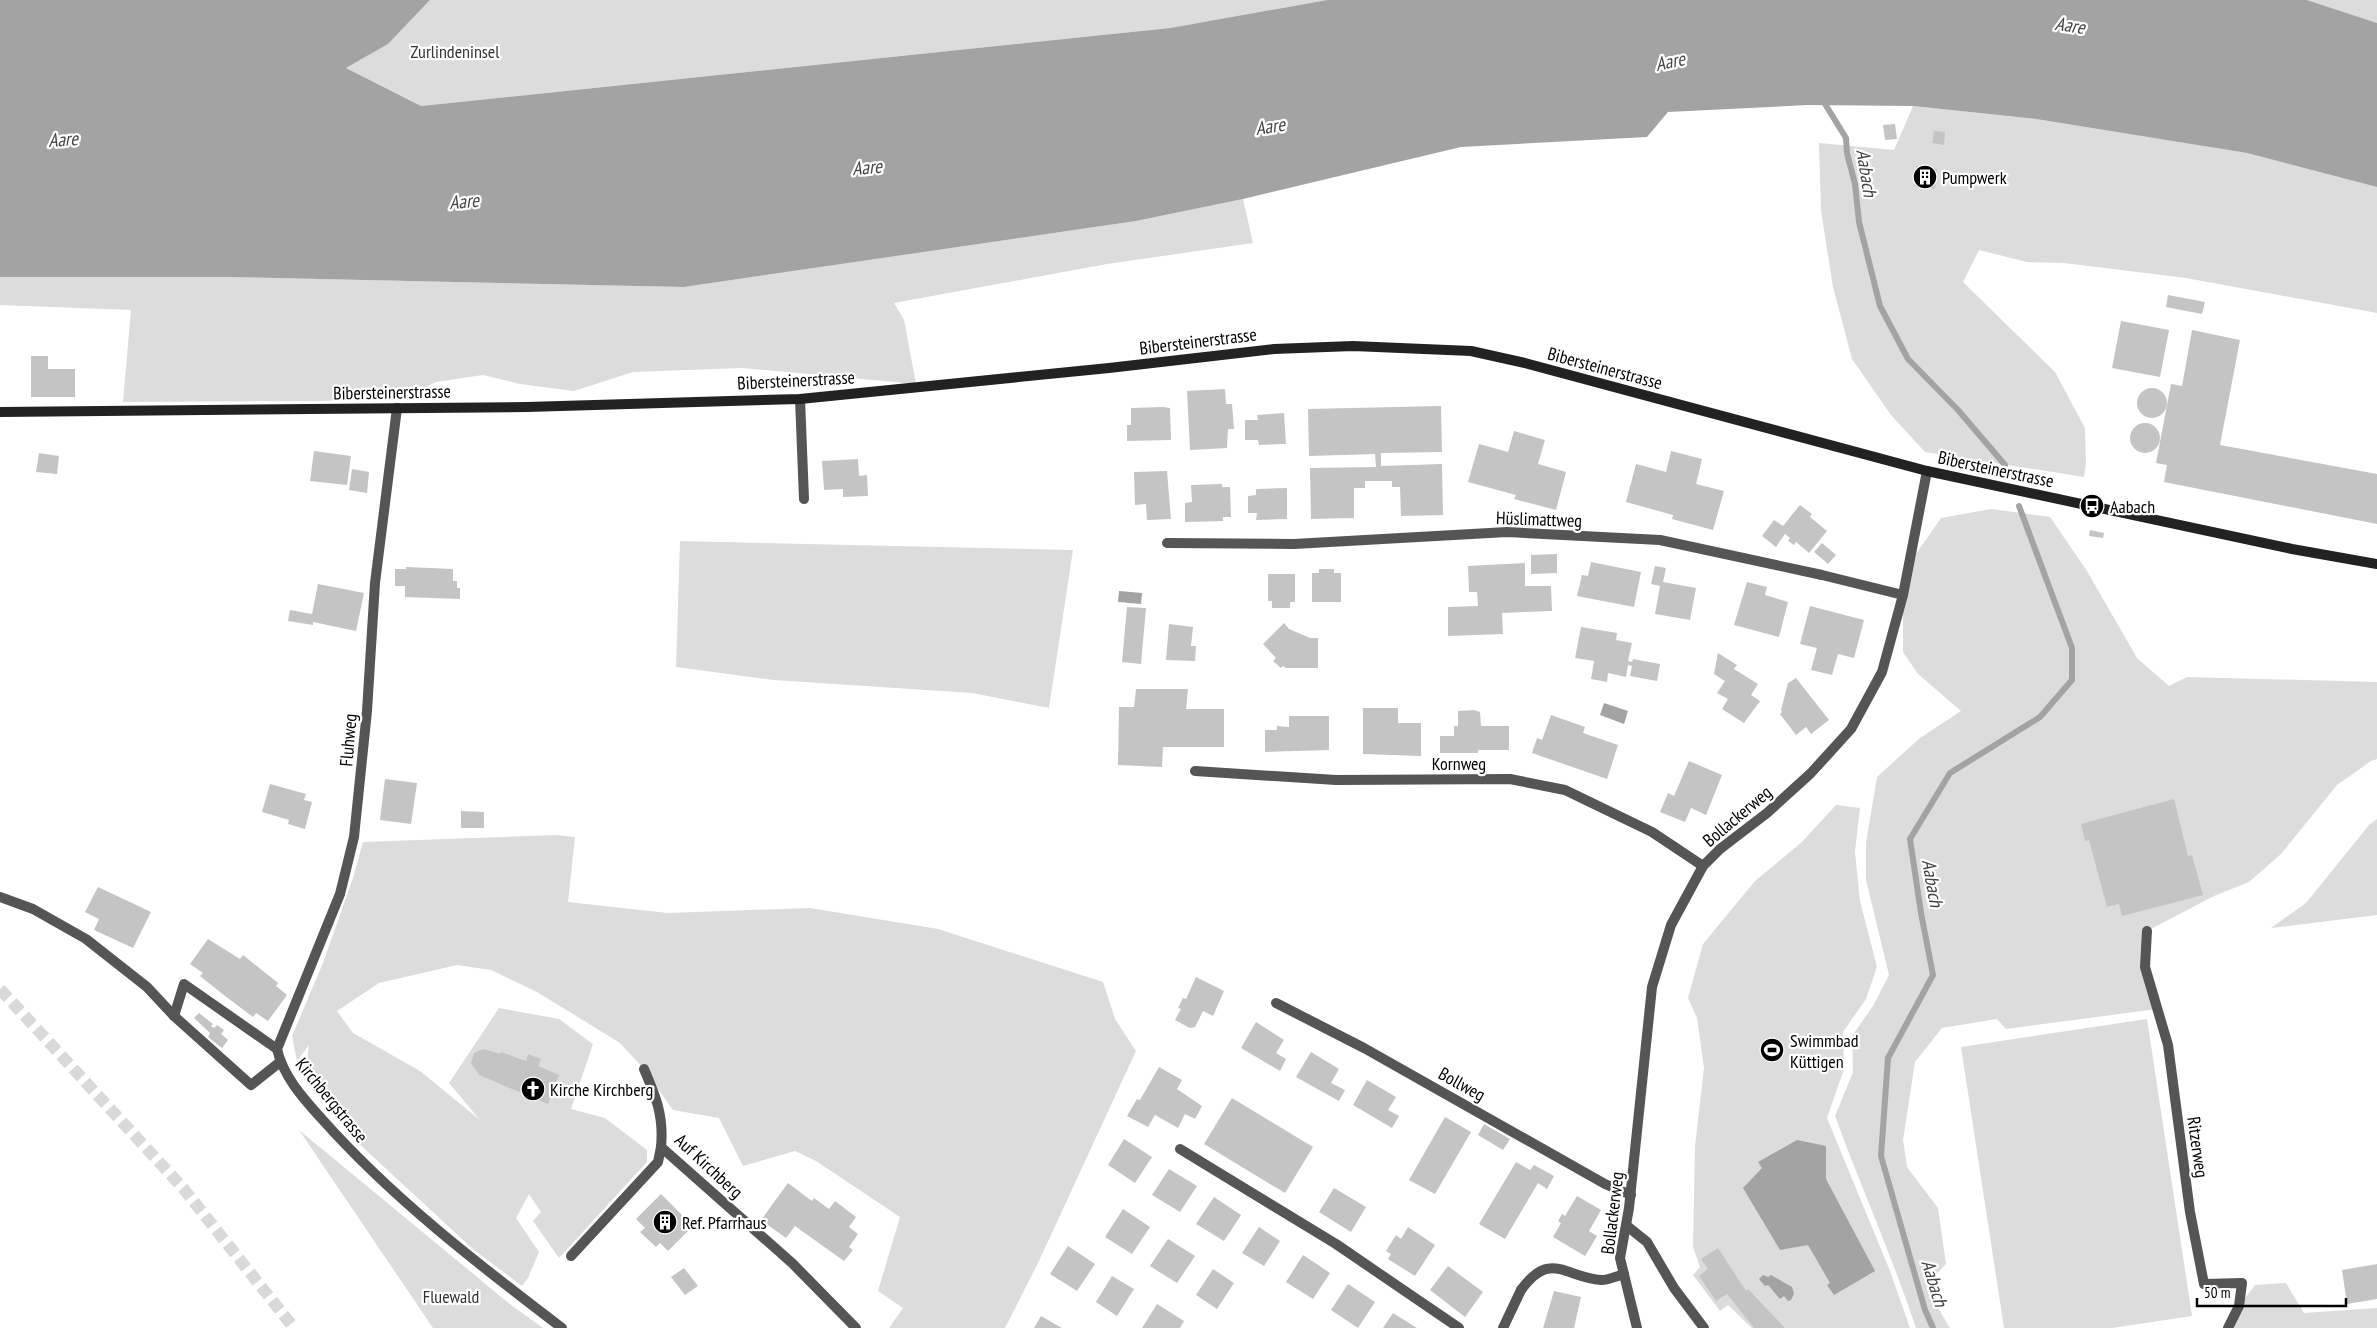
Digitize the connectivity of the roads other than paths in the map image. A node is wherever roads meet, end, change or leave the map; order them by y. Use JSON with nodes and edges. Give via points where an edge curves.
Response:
{"nodes":[{"id":1,"x":800,"y":399,"type":"junction"},
{"id":2,"x":396,"y":408,"type":"junction"},
{"id":3,"x":0,"y":412,"type":"edge"},
{"id":4,"x":1927,"y":471,"type":"junction"},
{"id":5,"x":804,"y":499,"type":"dead end"},
{"id":6,"x":1167,"y":543,"type":"dead end"},
{"id":7,"x":2377,"y":564,"type":"edge"},
{"id":8,"x":1903,"y":595,"type":"junction"},
{"id":9,"x":1194,"y":772,"type":"dead end"},
{"id":10,"x":1703,"y":866,"type":"junction"},
{"id":11,"x":0,"y":897,"type":"edge"},
{"id":12,"x":2147,"y":931,"type":"dead end"},
{"id":13,"x":1276,"y":1003,"type":"dead end"},
{"id":14,"x":174,"y":1016,"type":"junction"},
{"id":15,"x":277,"y":1049,"type":"junction"},
{"id":16,"x":280,"y":1062,"type":"junction"},
{"id":17,"x":644,"y":1069,"type":"dead end"},
{"id":18,"x":661,"y":1147,"type":"junction"},
{"id":19,"x":1180,"y":1149,"type":"dead end"},
{"id":20,"x":1631,"y":1195,"type":"junction"},
{"id":21,"x":1627,"y":1226,"type":"junction"},
{"id":22,"x":570,"y":1256,"type":"dead end"},
{"id":23,"x":1624,"y":1274,"type":"junction"},
{"id":24,"x":562,"y":1328,"type":"edge"},
{"id":25,"x":856,"y":1328,"type":"edge"},
{"id":26,"x":1460,"y":1328,"type":"edge"},
{"id":27,"x":1503,"y":1328,"type":"edge"},
{"id":28,"x":1637,"y":1328,"type":"edge"},
{"id":29,"x":1704,"y":1328,"type":"edge"},
{"id":30,"x":2228,"y":1328,"type":"edge"}],
"edges":[{"from":1,"to":2,"type":"main road","name":"Bibersteinerstrasse"},
{"from":1,"to":4,"type":"main road","name":"Bibersteinerstrasse","via":[[1274,349],[1412,347],[1471,351],[1525,363]]},
{"from":1,"to":5,"type":"street"},
{"from":2,"to":3,"type":"main road","name":"Bibersteinerstrasse"},
{"from":2,"to":15,"type":"street","name":"Fluhweg","via":[[375,582],[354,837],[340,894]]},
{"from":4,"to":7,"type":"main road","name":"Bibersteinerstrasse","via":[[2292,549]]},
{"from":4,"to":8,"type":"street","name":"Bollackerweg"},
{"from":6,"to":8,"type":"street","name":"Hüslimattweg","via":[[1294,544],[1507,532],[1660,540]]},
{"from":8,"to":10,"type":"street","name":"Bollackerweg","via":[[1882,672],[1851,729],[1767,814]]},
{"from":9,"to":10,"type":"street","name":"Kornweg","via":[[1336,780],[1510,779],[1565,790],[1652,832]]},
{"from":10,"to":20,"type":"street","name":"Bollackerweg","via":[[1671,925],[1652,988]]},
{"from":11,"to":14,"type":"street","name":"Kirchbergstrasse","via":[[33,909],[86,939],[146,987]]},
{"from":12,"to":30,"type":"street","name":"Ritzerweg","via":[[2145,967],[2168,1045],[2190,1212],[2204,1284],[2242,1283],[2239,1306]]},
{"from":13,"to":20,"type":"street","name":"Bollweg","via":[[1364,1048],[1605,1184]]},
{"from":14,"to":15,"type":"street","via":[[184,984]]},
{"from":14,"to":16,"type":"street","name":"Kirchbergstrasse","via":[[251,1085]]},
{"from":15,"to":16,"type":"street"},
{"from":16,"to":24,"type":"street","name":"Kirchbergstrasse","via":[[309,1104],[351,1152],[469,1257]]},
{"from":17,"to":18,"type":"street","name":"Auf Kirchberg","via":[[658,1102],[663,1130]]},
{"from":18,"to":22,"type":"street","via":[[658,1162]]},
{"from":18,"to":25,"type":"street","name":"Auf Kirchberg","via":[[792,1263]]},
{"from":19,"to":26,"type":"street","via":[[1336,1244]]},
{"from":20,"to":21,"type":"street","name":"Bollackerweg"},
{"from":21,"to":23,"type":"street","name":"Bollackerweg","via":[[1620,1258]]},
{"from":21,"to":29,"type":"street","via":[[1647,1242],[1674,1288]]},
{"from":23,"to":27,"type":"street","via":[[1604,1280],[1557,1267],[1531,1276]]},
{"from":23,"to":28,"type":"street","name":"Bollackerweg"}]}
